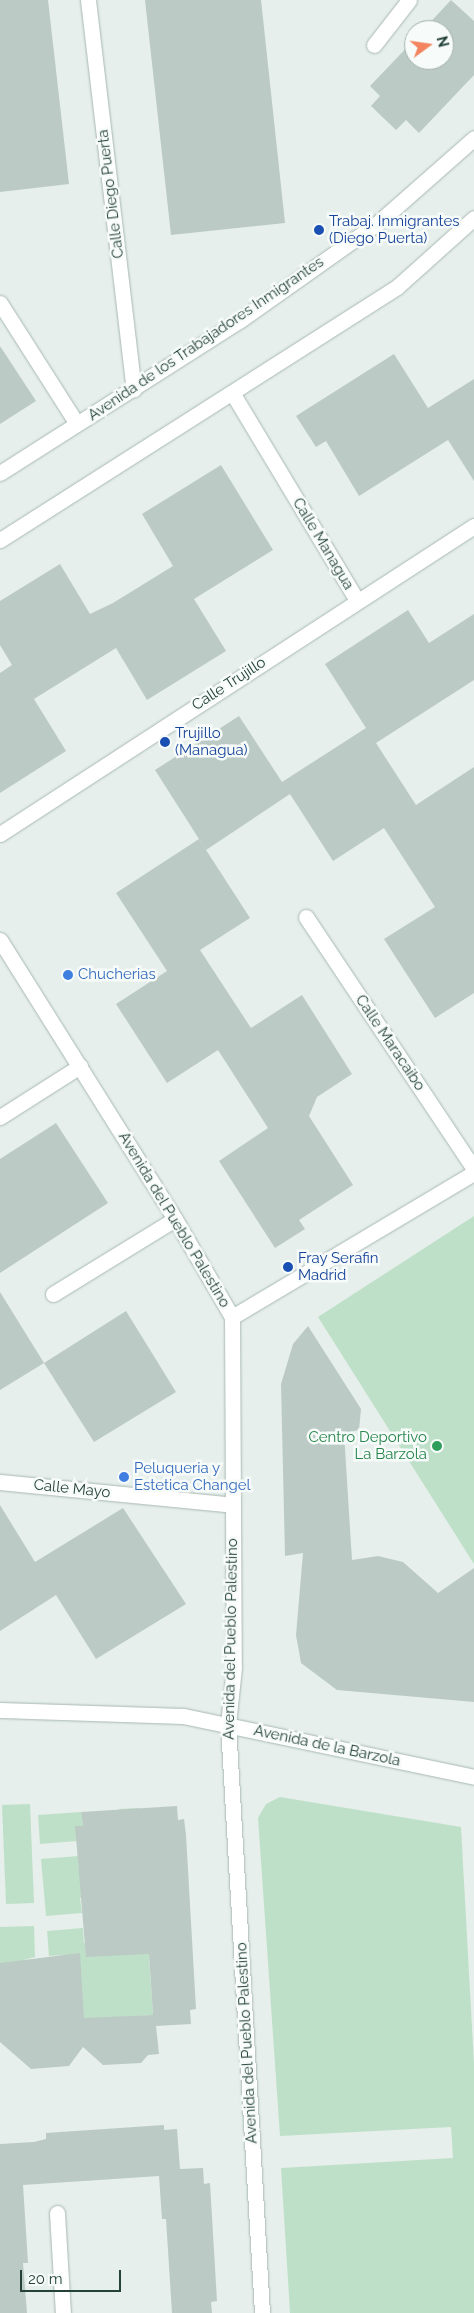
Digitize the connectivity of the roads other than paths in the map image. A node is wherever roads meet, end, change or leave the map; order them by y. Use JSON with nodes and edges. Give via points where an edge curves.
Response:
{"nodes":[{"id":1,"x":88,"y":0,"type":"edge"},
{"id":2,"x":409,"y":0,"type":"edge"},
{"id":3,"x":374,"y":45,"type":"dead end"},
{"id":4,"x":474,"y":138,"type":"edge"},
{"id":5,"x":474,"y":218,"type":"edge"},
{"id":6,"x":0,"y":303,"type":"edge"},
{"id":7,"x":134,"y":388,"type":"junction"},
{"id":8,"x":233,"y":394,"type":"junction"},
{"id":9,"x":77,"y":424,"type":"junction"},
{"id":10,"x":0,"y":474,"type":"edge"},
{"id":11,"x":474,"y":526,"type":"edge"},
{"id":12,"x":0,"y":540,"type":"edge"},
{"id":13,"x":357,"y":600,"type":"junction"},
{"id":14,"x":0,"y":834,"type":"edge"},
{"id":15,"x":306,"y":916,"type":"dead end"},
{"id":16,"x":0,"y":940,"type":"edge"},
{"id":17,"x":80,"y":1066,"type":"junction"},
{"id":18,"x":0,"y":1117,"type":"edge"},
{"id":19,"x":474,"y":1168,"type":"edge"},
{"id":20,"x":474,"y":1173,"type":"edge"},
{"id":21,"x":176,"y":1219,"type":"junction"},
{"id":22,"x":53,"y":1294,"type":"dead end"},
{"id":23,"x":232,"y":1317,"type":"junction"},
{"id":24,"x":0,"y":1482,"type":"edge"},
{"id":25,"x":233,"y":1505,"type":"junction"},
{"id":26,"x":0,"y":1710,"type":"edge"},
{"id":27,"x":228,"y":1726,"type":"junction"},
{"id":28,"x":474,"y":1777,"type":"edge"},
{"id":29,"x":57,"y":2213,"type":"dead end"},
{"id":30,"x":63,"y":2313,"type":"edge"},
{"id":31,"x":262,"y":2313,"type":"edge"}],
"edges":[{"from":1,"to":7,"type":"street","name":"Calle Diego Puerta"},
{"from":2,"to":3,"type":"street"},
{"from":4,"to":7,"type":"street","name":"Avenida de los Trabajadores Inmigrantes","via":[[380,221],[239,321]]},
{"from":5,"to":8,"type":"street","via":[[398,288]]},
{"from":6,"to":9,"type":"street"},
{"from":7,"to":9,"type":"street","name":"Avenida de los Trabajadores Inmigrantes"},
{"from":8,"to":12,"type":"street"},
{"from":8,"to":13,"type":"street","name":"Calle Managua"},
{"from":9,"to":10,"type":"street","name":"Avenida de los Trabajadores Inmigrantes"},
{"from":11,"to":13,"type":"street","name":"Calle Managua"},
{"from":13,"to":14,"type":"street","name":"Calle Trujillo"},
{"from":15,"to":19,"type":"street","name":"Calle Maracaibo"},
{"from":16,"to":17,"type":"street","name":"Avenida del Pueblo Palestino"},
{"from":17,"to":18,"type":"street"},
{"from":17,"to":21,"type":"street","name":"Avenida del Pueblo Palestino"},
{"from":20,"to":23,"type":"street"},
{"from":21,"to":22,"type":"street"},
{"from":21,"to":23,"type":"street","name":"Avenida del Pueblo Palestino"},
{"from":23,"to":25,"type":"street","name":"Avenida del Pueblo Palestino"},
{"from":24,"to":25,"type":"street","name":"Calle Mayo"},
{"from":25,"to":27,"type":"street","name":"Avenida del Pueblo Palestino","via":[[234,1666]]},
{"from":26,"to":27,"type":"street","name":"Avenida de la Barzola","via":[[183,1716]]},
{"from":27,"to":28,"type":"street","name":"Avenida de la Barzola"},
{"from":27,"to":31,"type":"street","name":"Avenida del Pueblo Palestino"},
{"from":29,"to":30,"type":"street"}]}
